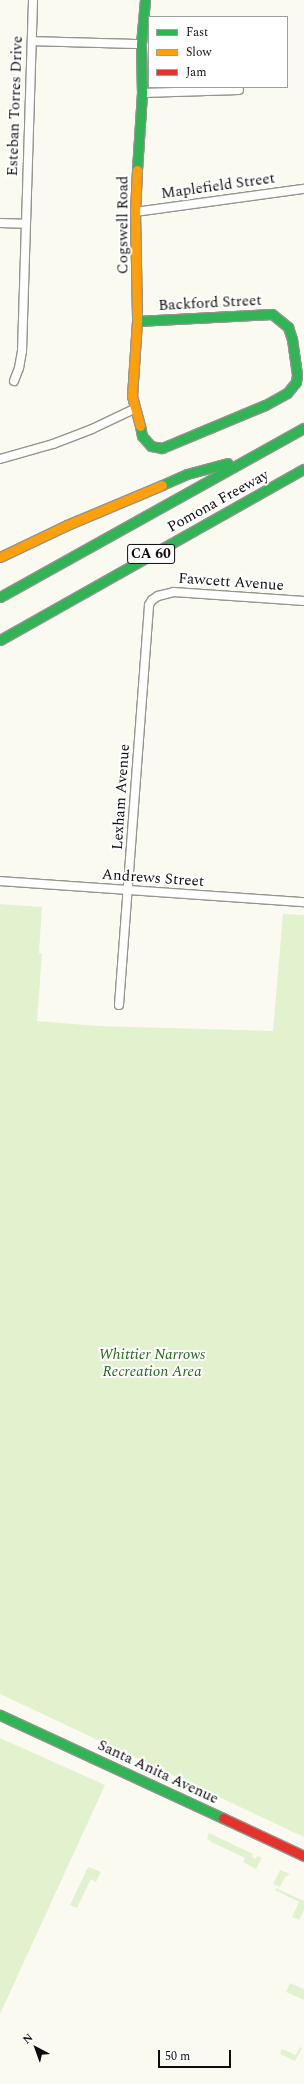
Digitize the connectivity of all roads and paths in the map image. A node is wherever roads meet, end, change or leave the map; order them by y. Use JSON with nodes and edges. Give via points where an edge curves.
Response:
{"nodes":[{"id":1,"x":33,"y":0,"type":"edge"},
{"id":2,"x":145,"y":0,"type":"edge"},
{"id":3,"x":32,"y":41,"type":"junction"},
{"id":4,"x":141,"y":44,"type":"junction"},
{"id":5,"x":239,"y":90,"type":"dead end"},
{"id":6,"x":142,"y":93,"type":"junction"},
{"id":7,"x":304,"y":189,"type":"edge"},
{"id":8,"x":135,"y":212,"type":"junction"},
{"id":9,"x":0,"y":223,"type":"edge"},
{"id":10,"x":25,"y":224,"type":"junction"},
{"id":11,"x":137,"y":321,"type":"junction"},
{"id":12,"x":14,"y":380,"type":"dead end"},
{"id":13,"x":134,"y":409,"type":"junction"},
{"id":14,"x":304,"y":428,"type":"edge"},
{"id":15,"x":151,"y":446,"type":"joint"},
{"id":16,"x":0,"y":459,"type":"edge"},
{"id":17,"x":247,"y":459,"type":"junction"},
{"id":18,"x":304,"y":469,"type":"edge"},
{"id":19,"x":0,"y":557,"type":"edge"},
{"id":20,"x":158,"y":596,"type":"joint"},
{"id":21,"x":0,"y":597,"type":"edge"},
{"id":22,"x":304,"y":601,"type":"edge"},
{"id":23,"x":0,"y":640,"type":"edge"},
{"id":24,"x":0,"y":881,"type":"edge"},
{"id":25,"x":128,"y":890,"type":"junction"},
{"id":26,"x":304,"y":902,"type":"edge"},
{"id":27,"x":119,"y":1005,"type":"dead end"},
{"id":28,"x":0,"y":1715,"type":"edge"},
{"id":29,"x":304,"y":1856,"type":"edge"}],
"edges":[{"from":1,"to":3,"type":"street","name":"Esteban Torres Drive"},
{"from":2,"to":4,"type":"main road","name":"Cogswell Road"},
{"from":3,"to":4,"type":"street"},
{"from":3,"to":10,"type":"street","name":"Esteban Torres Drive"},
{"from":4,"to":6,"type":"main road","name":"Cogswell Road"},
{"from":5,"to":6,"type":"street"},
{"from":6,"to":8,"type":"main road","name":"Cogswell Road"},
{"from":7,"to":8,"type":"street","name":"Maplefield Street"},
{"from":8,"to":11,"type":"main road","name":"Cogswell Road"},
{"from":9,"to":10,"type":"street"},
{"from":10,"to":12,"type":"street","name":"Esteban Torres Drive","via":[[22,351]]},
{"from":11,"to":13,"type":"main road","name":"Cogswell Road","via":[[132,396]]},
{"from":11,"to":15,"type":"main road","name":"Backford Street","via":[[272,314],[288,327],[297,375],[293,388],[265,405],[162,448]]},
{"from":13,"to":15,"type":"main road","name":"Cogswell Road","via":[[142,436]]},
{"from":13,"to":16,"type":"street","via":[[54,444]]},
{"from":14,"to":17,"type":"main road","name":"Pomona Freeway","number":"CA 60"},
{"from":17,"to":19,"type":"main road","via":[[187,474],[67,525]]},
{"from":17,"to":21,"type":"main road","name":"Pomona Freeway","number":"CA 60"},
{"from":18,"to":23,"type":"main road","name":"Pomona Freeway","number":"CA 60"},
{"from":20,"to":22,"type":"street","name":"Fawcett Avenue","via":[[184,592]]},
{"from":20,"to":25,"type":"street","name":"Lexham Avenue","via":[[149,605]]},
{"from":24,"to":25,"type":"street","name":"Andrews Street"},
{"from":25,"to":26,"type":"street","name":"Andrews Street"},
{"from":25,"to":27,"type":"street","name":"Lexham Avenue"},
{"from":28,"to":29,"type":"main road","name":"Santa Anita Avenue"}]}
